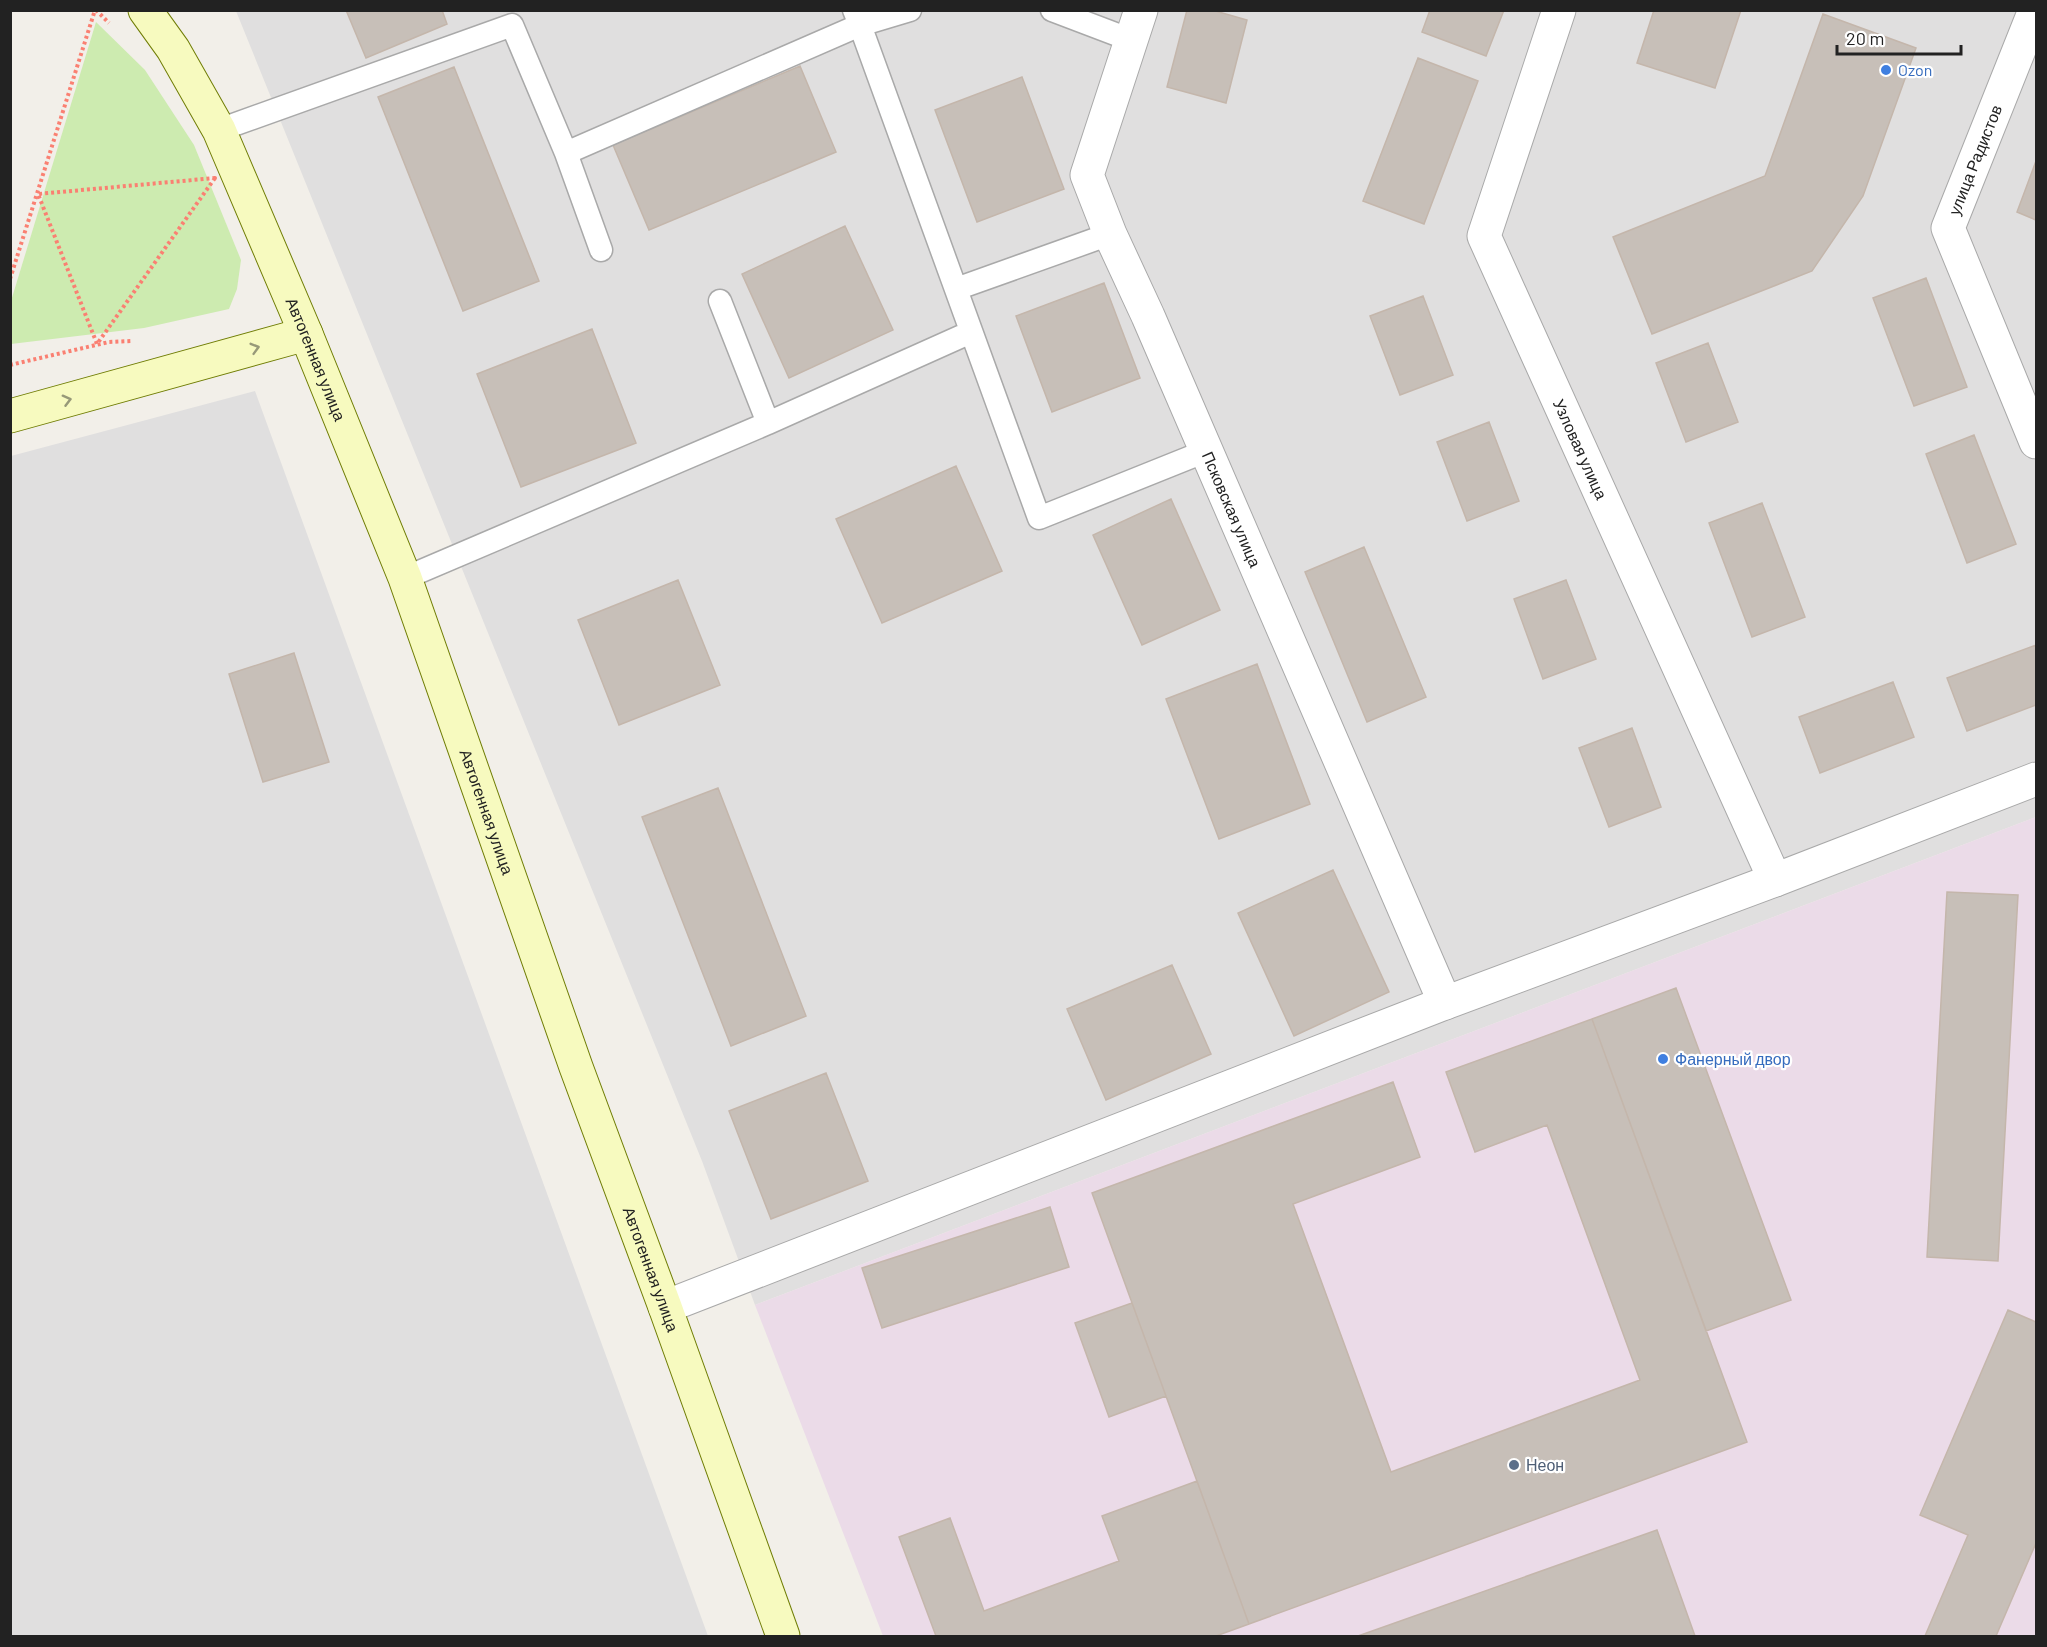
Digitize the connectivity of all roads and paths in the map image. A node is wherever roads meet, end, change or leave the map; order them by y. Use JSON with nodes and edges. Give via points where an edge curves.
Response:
{"nodes":[{"id":1,"x":95,"y":10,"type":"edge"},
{"id":2,"x":145,"y":10,"type":"edge"},
{"id":3,"x":909,"y":10,"type":"edge"},
{"id":4,"x":1052,"y":10,"type":"edge"},
{"id":5,"x":1559,"y":10,"type":"edge"},
{"id":6,"x":2035,"y":10,"type":"edge"},
{"id":7,"x":509,"y":18,"type":"edge"},
{"id":8,"x":857,"y":18,"type":"edge"},
{"id":9,"x":1136,"y":25,"type":"edge"},
{"id":10,"x":113,"y":27,"type":"dead end"},
{"id":11,"x":219,"y":130,"type":"junction"},
{"id":12,"x":566,"y":153,"type":"junction"},
{"id":13,"x":211,"y":168,"type":"dead end"},
{"id":14,"x":215,"y":178,"type":"junction"},
{"id":15,"x":219,"y":188,"type":"dead end"},
{"id":16,"x":38,"y":194,"type":"junction"},
{"id":17,"x":1110,"y":234,"type":"junction"},
{"id":18,"x":601,"y":250,"type":"dead end"},
{"id":19,"x":10,"y":279,"type":"edge"},
{"id":20,"x":956,"y":289,"type":"junction"},
{"id":21,"x":720,"y":301,"type":"dead end"},
{"id":22,"x":971,"y":332,"type":"junction"},
{"id":23,"x":306,"y":334,"type":"junction"},
{"id":24,"x":142,"y":340,"type":"dead end"},
{"id":25,"x":97,"y":344,"type":"junction"},
{"id":26,"x":10,"y":365,"type":"edge"},
{"id":27,"x":10,"y":416,"type":"edge"},
{"id":28,"x":768,"y":423,"type":"junction"},
{"id":29,"x":2037,"y":442,"type":"edge"},
{"id":30,"x":1206,"y":451,"type":"junction"},
{"id":31,"x":405,"y":578,"type":"junction"},
{"id":32,"x":2037,"y":779,"type":"edge"},
{"id":33,"x":1775,"y":880,"type":"junction"},
{"id":34,"x":1445,"y":1003,"type":"junction"},
{"id":35,"x":665,"y":1307,"type":"junction"},
{"id":36,"x":783,"y":1636,"type":"edge"}],
"edges":[{"from":1,"to":10,"type":"path"},
{"from":1,"to":16,"type":"path"},
{"from":2,"to":11,"type":"street","name":"Автогенная улица","via":[[173,49]]},
{"from":3,"to":8,"type":"lane"},
{"from":4,"to":9,"type":"lane"},
{"from":5,"to":33,"type":"street","name":"Узловая улица","via":[[1484,236]]},
{"from":6,"to":29,"type":"street","name":"улица Радистов","via":[[1948,228]]},
{"from":7,"to":11,"type":"lane"},
{"from":7,"to":12,"type":"lane"},
{"from":8,"to":12,"type":"lane"},
{"from":8,"to":20,"type":"lane"},
{"from":9,"to":17,"type":"street","name":"Псковская улица","via":[[1087,175]]},
{"from":11,"to":23,"type":"street","name":"Автогенная улица"},
{"from":12,"to":18,"type":"lane"},
{"from":13,"to":14,"type":"path"},
{"from":14,"to":15,"type":"path"},
{"from":14,"to":16,"type":"path"},
{"from":14,"to":25,"type":"path"},
{"from":16,"to":19,"type":"path"},
{"from":16,"to":25,"type":"path"},
{"from":17,"to":20,"type":"lane"},
{"from":17,"to":30,"type":"street","name":"Псковская улица"},
{"from":20,"to":22,"type":"lane"},
{"from":21,"to":28,"type":"lane"},
{"from":22,"to":28,"type":"lane"},
{"from":22,"to":30,"type":"lane","via":[[1039,518]]},
{"from":27,"to":23,"type":"street","one_way":true},
{"from":23,"to":31,"type":"street","name":"Автогенная улица"},
{"from":24,"to":25,"type":"path"},
{"from":25,"to":26,"type":"path"},
{"from":28,"to":31,"type":"lane"},
{"from":30,"to":34,"type":"street","name":"Псковская улица"},
{"from":31,"to":35,"type":"street","name":"Автогенная улица","via":[[576,1067]]},
{"from":32,"to":33,"type":"street"},
{"from":33,"to":34,"type":"street"},
{"from":34,"to":35,"type":"street"},
{"from":35,"to":36,"type":"street","name":"Автогенная улица"}]}
